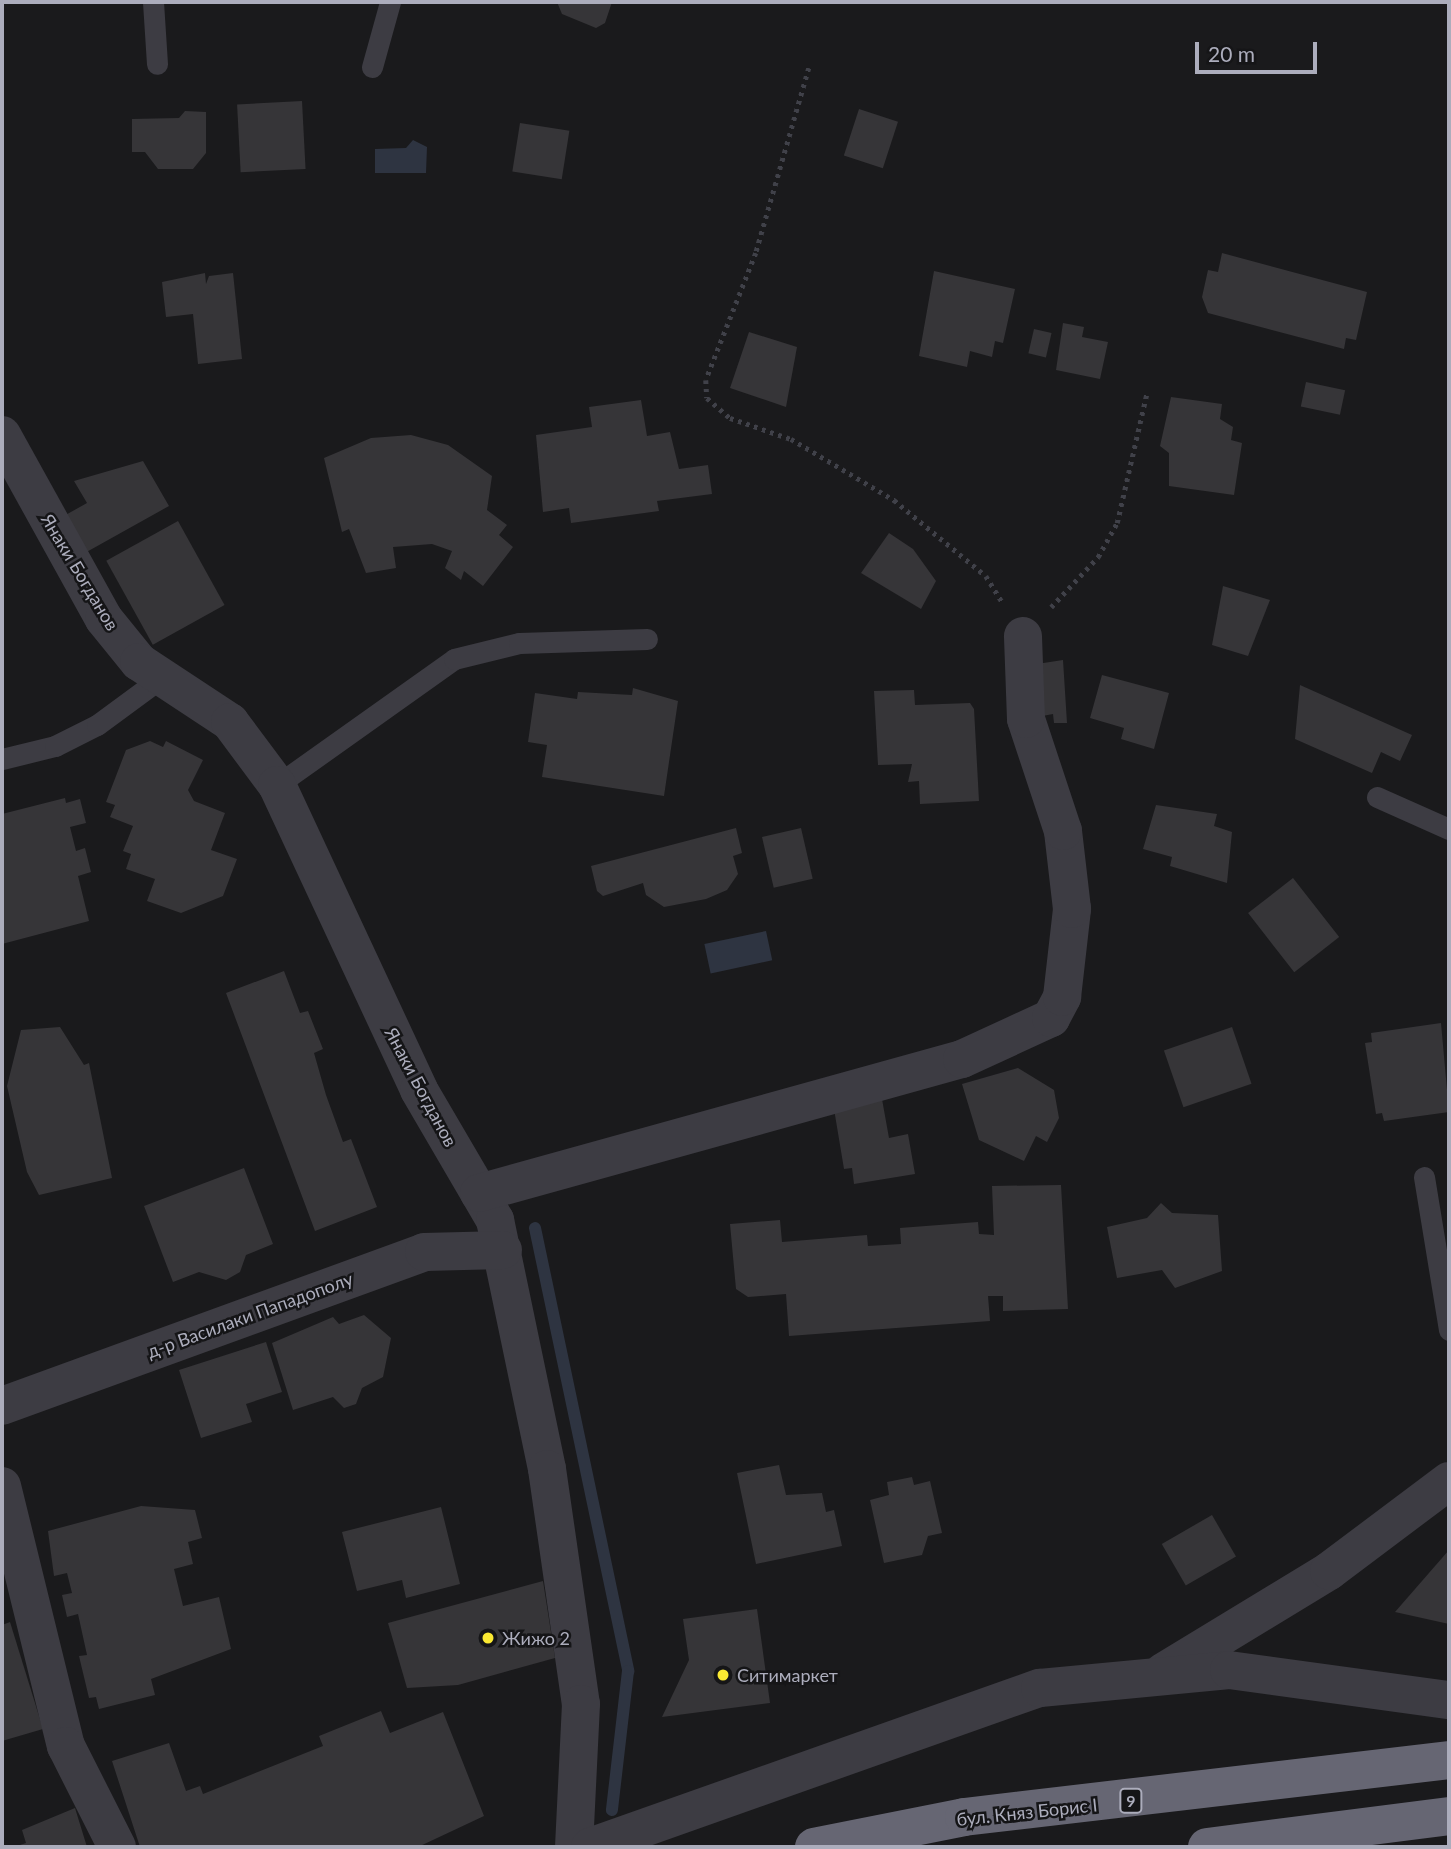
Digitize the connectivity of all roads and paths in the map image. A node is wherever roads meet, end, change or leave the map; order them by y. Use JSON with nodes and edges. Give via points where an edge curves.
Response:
{"nodes":[{"id":1,"x":153,"y":2,"type":"edge"},
{"id":2,"x":390,"y":2,"type":"edge"},
{"id":3,"x":157,"y":64,"type":"dead end"},
{"id":4,"x":372,"y":67,"type":"dead end"},
{"id":5,"x":809,"y":68,"type":"dead end"},
{"id":6,"x":1147,"y":392,"type":"dead end"},
{"id":7,"x":2,"y":435,"type":"edge"},
{"id":8,"x":1023,"y":636,"type":"junction"},
{"id":9,"x":647,"y":639,"type":"dead end"},
{"id":10,"x":162,"y":677,"type":"junction"},
{"id":11,"x":2,"y":759,"type":"edge"},
{"id":12,"x":277,"y":785,"type":"junction"},
{"id":13,"x":1377,"y":797,"type":"dead end"},
{"id":14,"x":1449,"y":829,"type":"edge"},
{"id":15,"x":1424,"y":1177,"type":"dead end"},
{"id":16,"x":479,"y":1193,"type":"junction"},
{"id":17,"x":503,"y":1250,"type":"junction"},
{"id":18,"x":1449,"y":1330,"type":"edge"},
{"id":19,"x":2,"y":1406,"type":"edge"},
{"id":20,"x":1449,"y":1481,"type":"edge"},
{"id":21,"x":2,"y":1486,"type":"edge"},
{"id":22,"x":1159,"y":1675,"type":"junction"},
{"id":23,"x":1449,"y":1700,"type":"edge"},
{"id":24,"x":1449,"y":1760,"type":"edge"},
{"id":25,"x":1449,"y":1816,"type":"edge"},
{"id":26,"x":117,"y":1847,"type":"edge"},
{"id":27,"x":574,"y":1847,"type":"edge"},
{"id":28,"x":590,"y":1847,"type":"edge"},
{"id":29,"x":814,"y":1847,"type":"edge"},
{"id":30,"x":1207,"y":1847,"type":"edge"}],
"edges":[{"from":1,"to":3,"type":"lane"},
{"from":2,"to":4,"type":"lane"},
{"from":5,"to":8,"type":"path","via":[[756,253],[706,380],[707,398],[730,418],[791,439],[894,500],[986,576]]},
{"from":6,"to":8,"type":"path","via":[[1117,523],[1098,557]]},
{"from":7,"to":10,"type":"street","name":"Янаки Богданов","via":[[104,619],[139,662]]},
{"from":8,"to":16,"type":"street","via":[[1026,719],[1063,831],[1072,909],[1062,997],[1051,1018],[962,1059]]},
{"from":9,"to":12,"type":"lane","via":[[519,643],[454,659]]},
{"from":10,"to":11,"type":"lane","via":[[96,725],[55,746]]},
{"from":10,"to":12,"type":"street","name":"Янаки Богданов","via":[[230,722]]},
{"from":12,"to":16,"type":"street","name":"Янаки Богданов","via":[[419,1090]]},
{"from":13,"to":14,"type":"lane"},
{"from":15,"to":18,"type":"lane"},
{"from":16,"to":17,"type":"street","name":"Янаки Богданов"},
{"from":17,"to":19,"type":"street","name":"д-р Василаки Пападополу","via":[[424,1252]]},
{"from":17,"to":27,"type":"street","name":"Янаки Богданов","via":[[547,1469],[581,1704],[582,1798]]},
{"from":20,"to":22,"type":"street","via":[[1329,1571]]},
{"from":21,"to":26,"type":"street","via":[[66,1746]]},
{"from":22,"to":23,"type":"street","via":[[1229,1670]]},
{"from":22,"to":28,"type":"street","via":[[1040,1688]]},
{"from":24,"to":29,"type":"highway","name":"бул. Княз Борис I","number":"9","via":[[964,1817]]},
{"from":25,"to":30,"type":"highway"}]}
